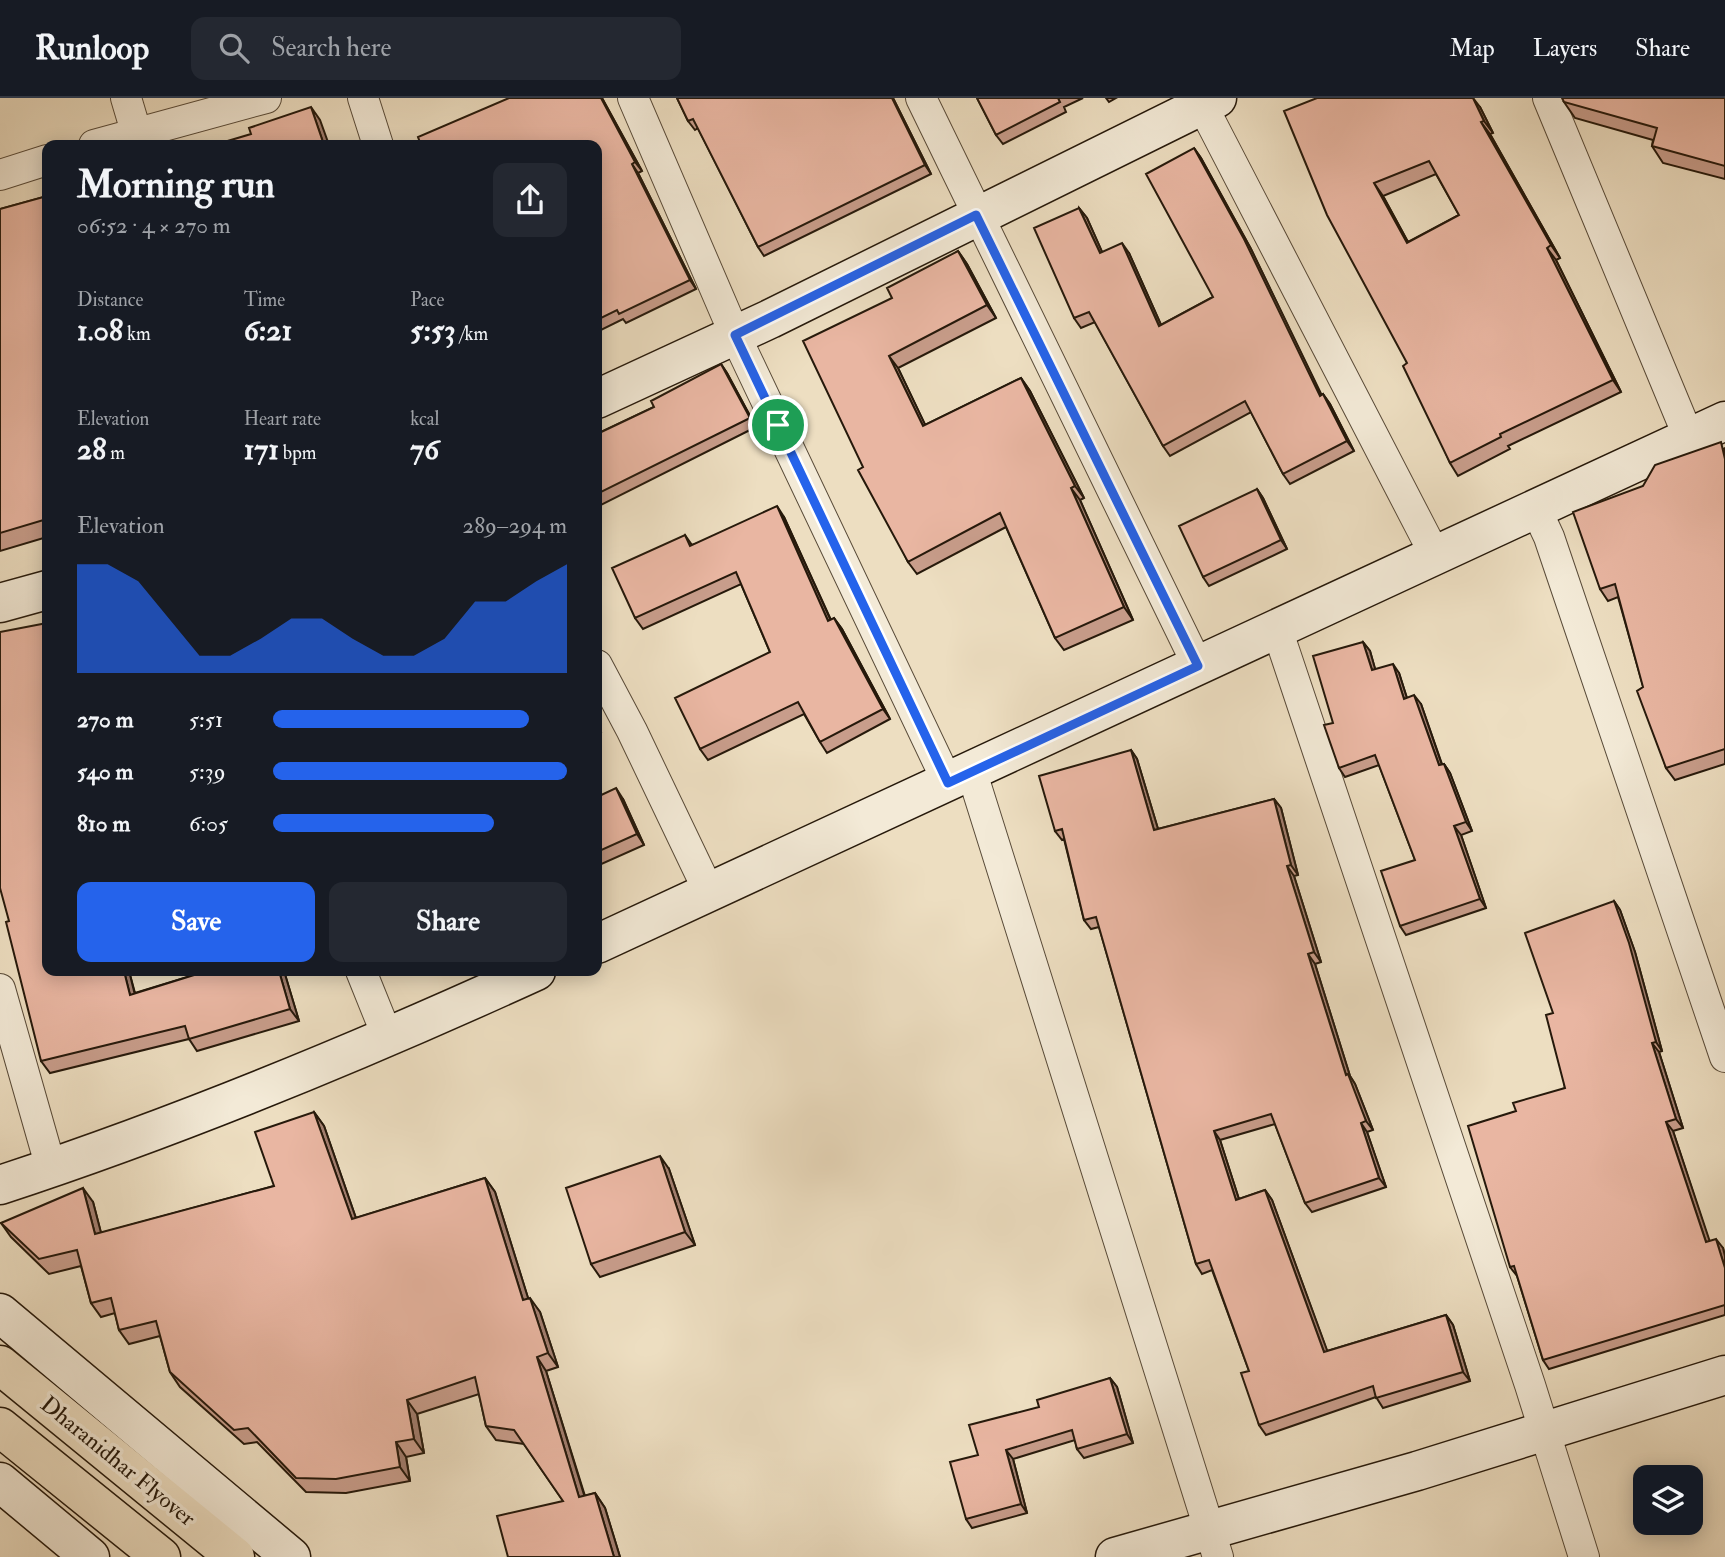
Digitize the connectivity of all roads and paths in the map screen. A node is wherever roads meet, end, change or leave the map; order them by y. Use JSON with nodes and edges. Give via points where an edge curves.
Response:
{"nodes":[{"id":1,"x":126,"y":98,"type":"edge"},
{"id":2,"x":266,"y":98,"type":"edge"},
{"id":3,"x":363,"y":98,"type":"edge"},
{"id":4,"x":633,"y":98,"type":"edge"},
{"id":5,"x":921,"y":98,"type":"edge"},
{"id":6,"x":1548,"y":98,"type":"edge"},
{"id":7,"x":1210,"y":103,"type":"edge"},
{"id":8,"x":138,"y":139,"type":"edge"},
{"id":9,"x":376,"y":140,"type":"edge"},
{"id":10,"x":42,"y":162,"type":"edge"},
{"id":11,"x":0,"y":175,"type":"edge"},
{"id":12,"x":976,"y":215,"type":"junction"},
{"id":13,"x":735,"y":335,"type":"junction"},
{"id":14,"x":602,"y":397,"type":"edge"},
{"id":15,"x":1725,"y":421,"type":"edge"},
{"id":16,"x":1689,"y":438,"type":"junction"},
{"id":17,"x":1535,"y":507,"type":"junction"},
{"id":18,"x":1435,"y":555,"type":"junction"},
{"id":19,"x":42,"y":591,"type":"edge"},
{"id":20,"x":0,"y":603,"type":"edge"},
{"id":21,"x":1277,"y":629,"type":"junction"},
{"id":22,"x":1198,"y":666,"type":"junction"},
{"id":23,"x":602,"y":674,"type":"edge"},
{"id":24,"x":960,"y":778,"type":"junction"},
{"id":25,"x":709,"y":892,"type":"junction"},
{"id":26,"x":602,"y":942,"type":"edge"},
{"id":27,"x":363,"y":976,"type":"edge"},
{"id":28,"x":525,"y":976,"type":"edge"},
{"id":29,"x":0,"y":989,"type":"edge"},
{"id":30,"x":388,"y":1038,"type":"junction"},
{"id":31,"x":1725,"y":1056,"type":"edge"},
{"id":32,"x":51,"y":1168,"type":"junction"},
{"id":33,"x":0,"y":1185,"type":"edge"},
{"id":34,"x":0,"y":1313,"type":"edge"},
{"id":35,"x":0,"y":1365,"type":"edge"},
{"id":36,"x":1725,"y":1375,"type":"edge"},
{"id":37,"x":0,"y":1427,"type":"edge"},
{"id":38,"x":1546,"y":1432,"type":"junction"},
{"id":39,"x":0,"y":1482,"type":"edge"},
{"id":40,"x":1214,"y":1543,"type":"edge"},
{"id":41,"x":90,"y":1557,"type":"edge"},
{"id":42,"x":161,"y":1557,"type":"edge"},
{"id":43,"x":235,"y":1557,"type":"edge"},
{"id":44,"x":291,"y":1557,"type":"edge"},
{"id":45,"x":1115,"y":1557,"type":"edge"},
{"id":46,"x":1584,"y":1557,"type":"edge"}],
"edges":[{"from":1,"to":8,"type":"street"},
{"from":2,"to":8,"type":"street"},
{"from":3,"to":9,"type":"street"},
{"from":4,"to":13,"type":"street"},
{"from":5,"to":12,"type":"street"},
{"from":6,"to":16,"type":"street"},
{"from":7,"to":12,"type":"street"},
{"from":7,"to":18,"type":"street"},
{"from":10,"to":11,"type":"street"},
{"from":12,"to":13,"type":"street"},
{"from":12,"to":22,"type":"street"},
{"from":13,"to":14,"type":"street"},
{"from":13,"to":24,"type":"street"},
{"from":15,"to":16,"type":"street"},
{"from":16,"to":17,"type":"street"},
{"from":17,"to":18,"type":"street"},
{"from":17,"to":31,"type":"street"},
{"from":18,"to":21,"type":"street"},
{"from":19,"to":20,"type":"street"},
{"from":21,"to":22,"type":"street"},
{"from":21,"to":38,"type":"street"},
{"from":22,"to":24,"type":"street"},
{"from":23,"to":25,"type":"street"},
{"from":24,"to":25,"type":"street"},
{"from":24,"to":40,"type":"street"},
{"from":25,"to":26,"type":"street"},
{"from":27,"to":30,"type":"street"},
{"from":28,"to":30,"type":"street"},
{"from":29,"to":32,"type":"street"},
{"from":30,"to":32,"type":"street"},
{"from":32,"to":33,"type":"street"},
{"from":34,"to":44,"type":"street"},
{"from":35,"to":43,"type":"main road","name":"Dharanidhar Flyover"},
{"from":36,"to":38,"type":"street"},
{"from":37,"to":42,"type":"main road","name":"Dharanidhar Flyover"},
{"from":38,"to":40,"type":"street"},
{"from":38,"to":46,"type":"street"},
{"from":39,"to":41,"type":"street"},
{"from":40,"to":45,"type":"street"}]}
